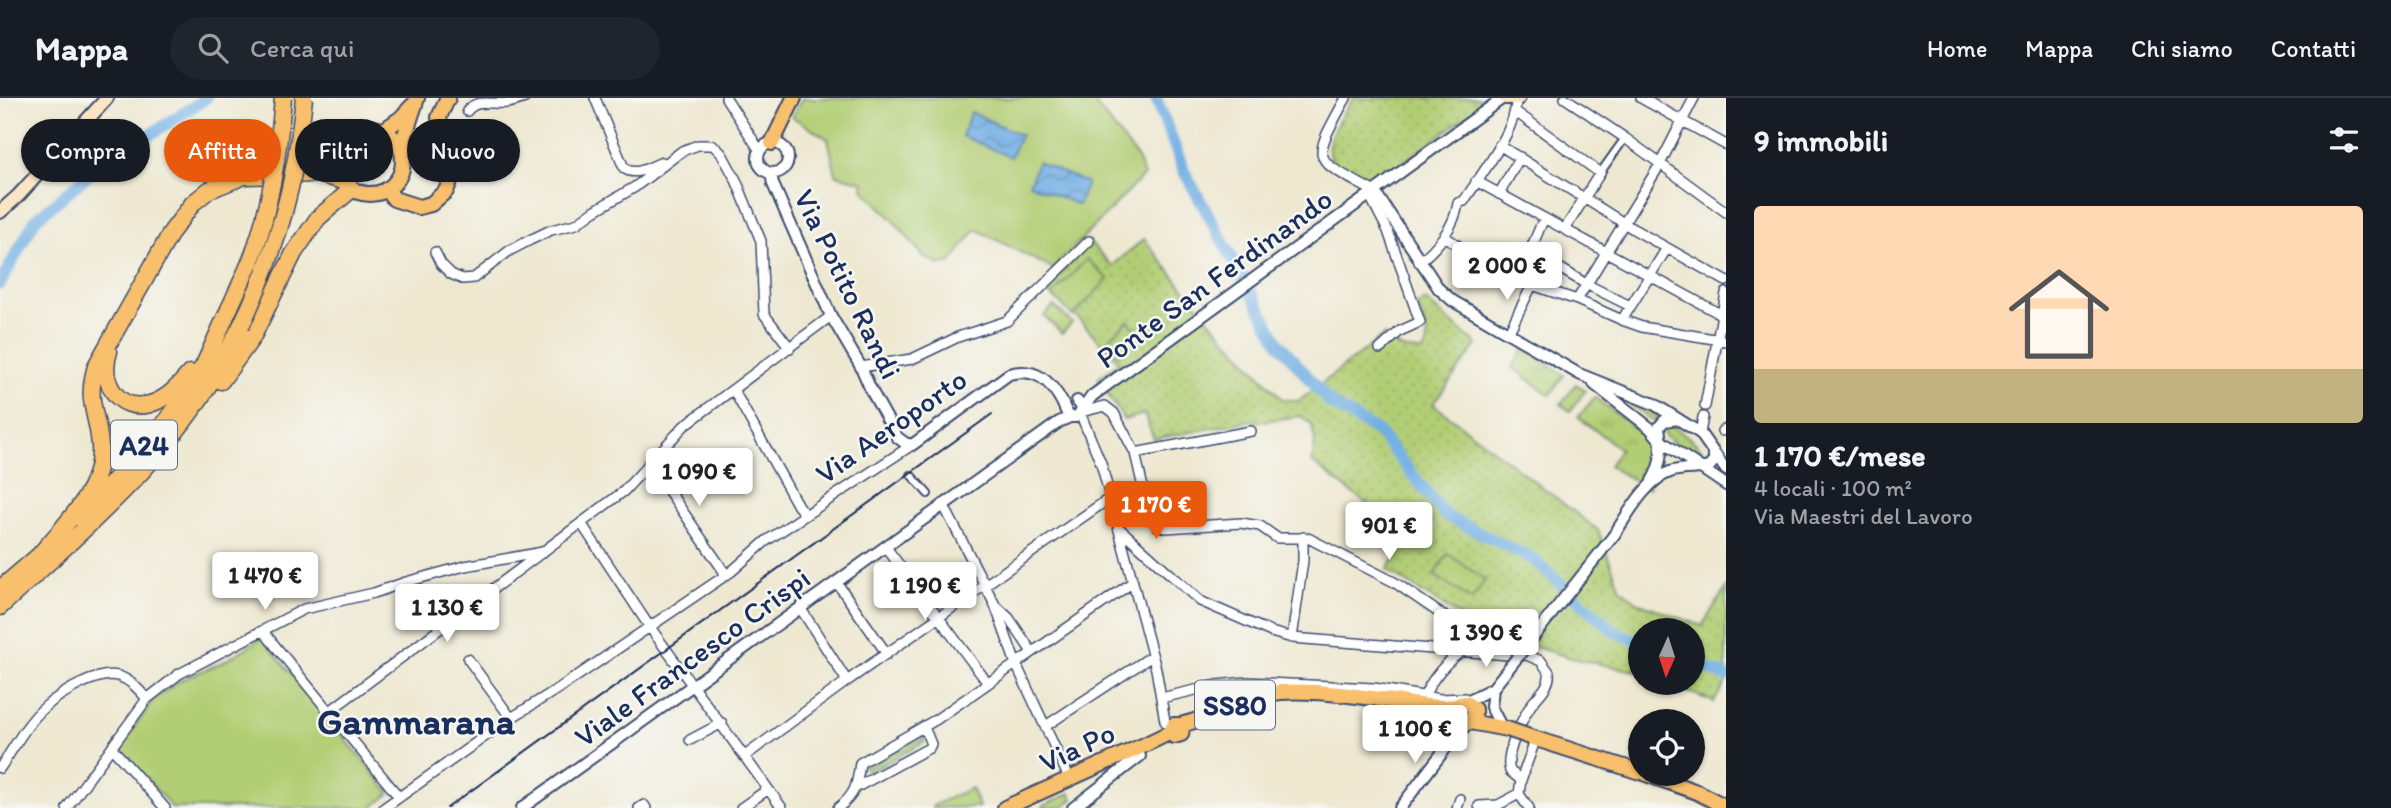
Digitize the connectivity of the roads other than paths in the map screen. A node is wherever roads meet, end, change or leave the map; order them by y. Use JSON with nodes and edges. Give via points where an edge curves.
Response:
{"nodes":[{"id":1,"x":107,"y":98,"type":"edge"},
{"id":2,"x":283,"y":98,"type":"edge"},
{"id":3,"x":304,"y":98,"type":"edge"},
{"id":4,"x":448,"y":98,"type":"edge"},
{"id":5,"x":525,"y":98,"type":"edge"},
{"id":6,"x":595,"y":98,"type":"edge"},
{"id":7,"x":726,"y":98,"type":"edge"},
{"id":8,"x":794,"y":98,"type":"edge"},
{"id":9,"x":1346,"y":98,"type":"edge"},
{"id":10,"x":1565,"y":98,"type":"edge"},
{"id":11,"x":1641,"y":98,"type":"edge"},
{"id":12,"x":1694,"y":98,"type":"edge"},
{"id":13,"x":415,"y":101,"type":"edge"},
{"id":14,"x":1512,"y":101,"type":"edge"},
{"id":15,"x":467,"y":111,"type":"dead end"},
{"id":16,"x":1682,"y":123,"type":"junction"},
{"id":17,"x":393,"y":124,"type":"edge"},
{"id":18,"x":393,"y":138,"type":"edge"},
{"id":19,"x":1625,"y":138,"type":"junction"},
{"id":20,"x":1499,"y":145,"type":"junction"},
{"id":21,"x":1726,"y":145,"type":"edge"},
{"id":22,"x":766,"y":147,"type":"junction"},
{"id":23,"x":403,"y":154,"type":"junction"},
{"id":24,"x":673,"y":157,"type":"junction"},
{"id":25,"x":1520,"y":157,"type":"junction"},
{"id":26,"x":1660,"y":166,"type":"junction"},
{"id":27,"x":771,"y":173,"type":"junction"},
{"id":28,"x":1600,"y":173,"type":"junction"},
{"id":29,"x":295,"y":175,"type":"edge"},
{"id":30,"x":1476,"y":181,"type":"junction"},
{"id":31,"x":340,"y":182,"type":"edge"},
{"id":32,"x":346,"y":182,"type":"edge"},
{"id":33,"x":348,"y":185,"type":"junction"},
{"id":34,"x":387,"y":189,"type":"junction"},
{"id":35,"x":1499,"y":194,"type":"junction"},
{"id":36,"x":1370,"y":196,"type":"junction"},
{"id":37,"x":1585,"y":197,"type":"junction"},
{"id":38,"x":1725,"y":208,"type":"edge"},
{"id":39,"x":0,"y":212,"type":"edge"},
{"id":40,"x":1544,"y":218,"type":"junction"},
{"id":41,"x":1625,"y":223,"type":"junction"},
{"id":42,"x":1565,"y":229,"type":"junction"},
{"id":43,"x":1444,"y":236,"type":"junction"},
{"id":44,"x":1089,"y":241,"type":"dead end"},
{"id":45,"x":1667,"y":248,"type":"junction"},
{"id":46,"x":1530,"y":250,"type":"junction"},
{"id":47,"x":435,"y":252,"type":"dead end"},
{"id":48,"x":1606,"y":252,"type":"junction"},
{"id":49,"x":1419,"y":261,"type":"junction"},
{"id":50,"x":1649,"y":275,"type":"junction"},
{"id":51,"x":1518,"y":279,"type":"junction"},
{"id":52,"x":1726,"y":281,"type":"edge"},
{"id":53,"x":1586,"y":284,"type":"junction"},
{"id":54,"x":1532,"y":285,"type":"junction"},
{"id":55,"x":1726,"y":293,"type":"edge"},
{"id":56,"x":1577,"y":300,"type":"junction"},
{"id":57,"x":1630,"y":306,"type":"junction"},
{"id":58,"x":228,"y":311,"type":"junction"},
{"id":59,"x":1722,"y":315,"type":"junction"},
{"id":60,"x":831,"y":316,"type":"junction"},
{"id":61,"x":1622,"y":320,"type":"junction"},
{"id":62,"x":119,"y":327,"type":"junction"},
{"id":63,"x":1508,"y":334,"type":"junction"},
{"id":64,"x":1721,"y":339,"type":"edge"},
{"id":65,"x":790,"y":348,"type":"junction"},
{"id":66,"x":1380,"y":349,"type":"dead end"},
{"id":67,"x":861,"y":367,"type":"junction"},
{"id":68,"x":1583,"y":376,"type":"junction"},
{"id":69,"x":734,"y":391,"type":"junction"},
{"id":70,"x":1705,"y":406,"type":"dead end"},
{"id":71,"x":1071,"y":410,"type":"junction"},
{"id":72,"x":1703,"y":417,"type":"dead end"},
{"id":73,"x":1678,"y":419,"type":"junction"},
{"id":74,"x":1251,"y":431,"type":"dead end"},
{"id":75,"x":1713,"y":433,"type":"edge"},
{"id":76,"x":1661,"y":441,"type":"junction"},
{"id":77,"x":912,"y":444,"type":"junction"},
{"id":78,"x":164,"y":445,"type":"junction"},
{"id":79,"x":1135,"y":453,"type":"junction"},
{"id":80,"x":1714,"y":454,"type":"junction"},
{"id":81,"x":649,"y":462,"type":"junction"},
{"id":82,"x":1698,"y":468,"type":"junction"},
{"id":83,"x":1726,"y":470,"type":"edge"},
{"id":84,"x":911,"y":475,"type":"dead end"},
{"id":85,"x":1726,"y":485,"type":"edge"},
{"id":86,"x":1648,"y":489,"type":"junction"},
{"id":87,"x":928,"y":494,"type":"dead end"},
{"id":88,"x":1110,"y":498,"type":"junction"},
{"id":89,"x":943,"y":504,"type":"junction"},
{"id":90,"x":805,"y":514,"type":"junction"},
{"id":91,"x":581,"y":523,"type":"junction"},
{"id":92,"x":1119,"y":528,"type":"junction"},
{"id":93,"x":1303,"y":537,"type":"junction"},
{"id":94,"x":885,"y":546,"type":"junction"},
{"id":95,"x":545,"y":551,"type":"junction"},
{"id":96,"x":37,"y":558,"type":"junction"},
{"id":97,"x":725,"y":573,"type":"junction"},
{"id":98,"x":1133,"y":582,"type":"junction"},
{"id":99,"x":837,"y":583,"type":"junction"},
{"id":100,"x":984,"y":586,"type":"junction"},
{"id":101,"x":0,"y":589,"type":"edge"},
{"id":102,"x":995,"y":605,"type":"junction"},
{"id":103,"x":0,"y":607,"type":"edge"},
{"id":104,"x":801,"y":609,"type":"junction"},
{"id":105,"x":939,"y":617,"type":"junction"},
{"id":106,"x":649,"y":626,"type":"junction"},
{"id":107,"x":1460,"y":627,"type":"junction"},
{"id":108,"x":263,"y":631,"type":"junction"},
{"id":109,"x":1292,"y":638,"type":"junction"},
{"id":110,"x":1032,"y":652,"type":"junction"},
{"id":111,"x":1455,"y":653,"type":"junction"},
{"id":112,"x":887,"y":654,"type":"junction"},
{"id":113,"x":1152,"y":656,"type":"junction"},
{"id":114,"x":1530,"y":656,"type":"junction"},
{"id":115,"x":468,"y":659,"type":"dead end"},
{"id":116,"x":1016,"y":664,"type":"junction"},
{"id":117,"x":847,"y":681,"type":"junction"},
{"id":118,"x":988,"y":682,"type":"junction"},
{"id":119,"x":694,"y":685,"type":"junction"},
{"id":120,"x":1493,"y":688,"type":"junction"},
{"id":121,"x":147,"y":699,"type":"junction"},
{"id":122,"x":1428,"y":701,"type":"junction"},
{"id":123,"x":1163,"y":703,"type":"junction"},
{"id":124,"x":330,"y":711,"type":"junction"},
{"id":125,"x":1466,"y":712,"type":"junction"},
{"id":126,"x":511,"y":718,"type":"junction"},
{"id":127,"x":722,"y":723,"type":"junction"},
{"id":128,"x":1047,"y":726,"type":"junction"},
{"id":129,"x":924,"y":727,"type":"junction"},
{"id":130,"x":1504,"y":728,"type":"junction"},
{"id":131,"x":1176,"y":730,"type":"junction"},
{"id":132,"x":1533,"y":737,"type":"junction"},
{"id":133,"x":690,"y":740,"type":"dead end"},
{"id":134,"x":112,"y":748,"type":"junction"},
{"id":135,"x":1140,"y":751,"type":"junction"},
{"id":136,"x":745,"y":756,"type":"junction"},
{"id":137,"x":0,"y":768,"type":"edge"},
{"id":138,"x":1628,"y":768,"type":"edge"},
{"id":139,"x":1115,"y":771,"type":"junction"},
{"id":140,"x":1070,"y":780,"type":"junction"},
{"id":141,"x":1521,"y":780,"type":"junction"},
{"id":142,"x":1680,"y":786,"type":"edge"},
{"id":143,"x":857,"y":787,"type":"junction"},
{"id":144,"x":767,"y":790,"type":"junction"},
{"id":145,"x":1520,"y":794,"type":"junction"},
{"id":146,"x":399,"y":797,"type":"junction"},
{"id":147,"x":1479,"y":806,"type":"dead end"},
{"id":148,"x":1497,"y":806,"type":"edge"},
{"id":149,"x":1726,"y":807,"type":"edge"},
{"id":150,"x":67,"y":808,"type":"edge"},
{"id":151,"x":165,"y":808,"type":"edge"},
{"id":152,"x":384,"y":808,"type":"edge"},
{"id":153,"x":522,"y":808,"type":"edge"},
{"id":154,"x":639,"y":808,"type":"edge"},
{"id":155,"x":646,"y":808,"type":"edge"},
{"id":156,"x":741,"y":808,"type":"edge"},
{"id":157,"x":782,"y":808,"type":"edge"},
{"id":158,"x":838,"y":808,"type":"edge"},
{"id":159,"x":1005,"y":808,"type":"edge"},
{"id":160,"x":1022,"y":808,"type":"edge"},
{"id":161,"x":1073,"y":808,"type":"edge"},
{"id":162,"x":1400,"y":808,"type":"edge"},
{"id":163,"x":1529,"y":808,"type":"edge"}],
"edges":[{"from":1,"to":39,"type":"main road"},
{"from":2,"to":58,"type":"highway","number":"A24","bridge":true,"via":[[267,202],[254,252]]},
{"from":3,"to":78,"type":"highway","number":"A24","bridge":true,"via":[[285,216],[256,296],[207,388]]},
{"from":4,"to":34,"type":"main road","via":[[439,117],[450,181],[446,191],[431,204],[419,207],[394,199]]},
{"from":5,"to":15,"type":"street","via":[[477,103]]},
{"from":6,"to":24,"type":"street","via":[[628,171]]},
{"from":7,"to":22,"type":"street"},
{"from":8,"to":22,"type":"main road"},
{"from":9,"to":36,"type":"street","via":[[1322,143],[1323,160]]},
{"from":10,"to":19,"type":"street"},
{"from":11,"to":16,"type":"street"},
{"from":12,"to":16,"type":"street"},
{"from":13,"to":17,"type":"main road"},
{"from":13,"to":23,"type":"main road"},
{"from":14,"to":20,"type":"street"},
{"from":14,"to":28,"type":"street"},
{"from":14,"to":36,"type":"street","name":"Ponte San Ferdinando"},
{"from":16,"to":21,"type":"street"},
{"from":16,"to":26,"type":"street"},
{"from":18,"to":23,"type":"main road"},
{"from":19,"to":26,"type":"street"},
{"from":19,"to":28,"type":"street"},
{"from":20,"to":25,"type":"street"},
{"from":20,"to":30,"type":"street"},
{"from":22,"to":27,"type":"street","via":[[759,165]]},
{"from":22,"to":27,"type":"street","via":[[782,146],[788,159],[784,169]]},
{"from":23,"to":34,"type":"main road","via":[[401,174]]},
{"from":24,"to":47,"type":"street","via":[[576,224],[551,230],[509,251],[474,278],[451,274]]},
{"from":24,"to":65,"type":"street","via":[[698,145],[713,145],[722,153],[761,241],[764,314]]},
{"from":25,"to":35,"type":"street"},
{"from":25,"to":37,"type":"street"},
{"from":26,"to":38,"type":"street"},
{"from":26,"to":41,"type":"street"},
{"from":27,"to":60,"type":"street","name":"Via Potito Randi"},
{"from":28,"to":37,"type":"street"},
{"from":29,"to":62,"type":"highway","via":[[244,176],[209,190],[193,203],[172,230]]},
{"from":30,"to":35,"type":"street"},
{"from":30,"to":43,"type":"street","via":[[1464,201],[1457,202]]},
{"from":31,"to":33,"type":"highway"},
{"from":32,"to":33,"type":"main road"},
{"from":33,"to":34,"type":"main road","via":[[370,194]]},
{"from":33,"to":78,"type":"highway","via":[[294,253],[252,338],[205,403]]},
{"from":35,"to":40,"type":"street"},
{"from":36,"to":49,"type":"street"},
{"from":36,"to":66,"type":"street","via":[[1388,231],[1420,322],[1400,331]]},
{"from":36,"to":71,"type":"street","name":"Ponte San Ferdinando"},
{"from":37,"to":41,"type":"street"},
{"from":37,"to":42,"type":"street"},
{"from":40,"to":42,"type":"street"},
{"from":40,"to":46,"type":"street"},
{"from":41,"to":45,"type":"street"},
{"from":41,"to":48,"type":"street"},
{"from":42,"to":48,"type":"street"},
{"from":43,"to":49,"type":"street"},
{"from":43,"to":51,"type":"street"},
{"from":44,"to":67,"type":"street","via":[[1007,321],[912,359]]},
{"from":45,"to":50,"type":"street"},
{"from":45,"to":52,"type":"street"},
{"from":46,"to":51,"type":"street"},
{"from":46,"to":53,"type":"street"},
{"from":48,"to":50,"type":"street"},
{"from":48,"to":53,"type":"street"},
{"from":49,"to":63,"type":"street","via":[[1453,301]]},
{"from":50,"to":57,"type":"street"},
{"from":50,"to":59,"type":"street"},
{"from":51,"to":54,"type":"street"},
{"from":53,"to":56,"type":"street"},
{"from":53,"to":57,"type":"street"},
{"from":54,"to":56,"type":"street"},
{"from":54,"to":63,"type":"street"},
{"from":55,"to":59,"type":"street"},
{"from":56,"to":61,"type":"street"},
{"from":57,"to":61,"type":"street"},
{"from":58,"to":62,"type":"highway","via":[[182,382],[162,399],[143,405],[128,403],[108,386],[107,357]]},
{"from":58,"to":96,"type":"highway","number":"A24","via":[[204,365],[169,418],[90,508]]},
{"from":59,"to":64,"type":"street"},
{"from":60,"to":65,"type":"street"},
{"from":60,"to":67,"type":"street","name":"Via Potito Randi"},
{"from":61,"to":64,"type":"street"},
{"from":62,"to":96,"type":"highway","via":[[92,379],[99,441],[96,477]]},
{"from":63,"to":68,"type":"street"},
{"from":64,"to":70,"type":"street"},
{"from":65,"to":69,"type":"street"},
{"from":67,"to":77,"type":"street","name":"Via Potito Randi","via":[[897,437]]},
{"from":68,"to":73,"type":"street","via":[[1654,404]]},
{"from":68,"to":76,"type":"street"},
{"from":69,"to":81,"type":"street","via":[[684,426]]},
{"from":69,"to":90,"type":"street"},
{"from":71,"to":77,"type":"street","name":"Via Aeroporto","via":[[1041,375],[1009,374]]},
{"from":71,"to":79,"type":"street","via":[[1108,407]]},
{"from":71,"to":88,"type":"street","via":[[1087,430]]},
{"from":71,"to":89,"type":"street","name":"Viale Francesco Crispi"},
{"from":72,"to":75,"type":"street"},
{"from":73,"to":75,"type":"street"},
{"from":73,"to":76,"type":"street","via":[[1664,421]]},
{"from":74,"to":79,"type":"street"},
{"from":75,"to":80,"type":"street"},
{"from":76,"to":82,"type":"street"},
{"from":76,"to":86,"type":"street","via":[[1658,471]]},
{"from":77,"to":90,"type":"street","name":"Via Aeroporto"},
{"from":78,"to":103,"type":"highway","number":"A24","via":[[97,517]]},
{"from":79,"to":93,"type":"street","via":[[1149,513],[1157,526],[1241,523],[1260,526],[1277,538]]},
{"from":80,"to":82,"type":"street","via":[[1709,467]]},
{"from":80,"to":83,"type":"street"},
{"from":81,"to":91,"type":"street","via":[[624,491]]},
{"from":81,"to":97,"type":"street"},
{"from":82,"to":85,"type":"street"},
{"from":82,"to":86,"type":"street","via":[[1668,472]]},
{"from":84,"to":87,"type":"street"},
{"from":86,"to":120,"type":"street","bridge":true},
{"from":88,"to":92,"type":"street"},
{"from":88,"to":100,"type":"street"},
{"from":89,"to":94,"type":"street","name":"Viale Francesco Crispi"},
{"from":89,"to":100,"type":"street"},
{"from":90,"to":97,"type":"street","name":"Via Aeroporto"},
{"from":91,"to":95,"type":"street"},
{"from":91,"to":106,"type":"street"},
{"from":92,"to":98,"type":"street"},
{"from":92,"to":109,"type":"street","via":[[1200,601]]},
{"from":93,"to":107,"type":"street","via":[[1394,582]]},
{"from":93,"to":109,"type":"street"},
{"from":94,"to":99,"type":"street","name":"Viale Francesco Crispi"},
{"from":94,"to":105,"type":"street"},
{"from":95,"to":108,"type":"street","via":[[465,566],[304,609]]},
{"from":95,"to":124,"type":"street"},
{"from":96,"to":101,"type":"highway","number":"A24"},
{"from":97,"to":106,"type":"street","name":"Via Aeroporto"},
{"from":98,"to":110,"type":"street"},
{"from":98,"to":113,"type":"street"},
{"from":99,"to":104,"type":"street","name":"Viale Francesco Crispi"},
{"from":99,"to":112,"type":"street"},
{"from":100,"to":102,"type":"street"},
{"from":100,"to":105,"type":"street"},
{"from":102,"to":110,"type":"street"},
{"from":102,"to":116,"type":"street"},
{"from":104,"to":117,"type":"street"},
{"from":104,"to":119,"type":"street","name":"Viale Francesco Crispi"},
{"from":105,"to":112,"type":"street"},
{"from":105,"to":118,"type":"street"},
{"from":106,"to":119,"type":"street"},
{"from":106,"to":126,"type":"street","name":"Via Aeroporto"},
{"from":107,"to":111,"type":"street"},
{"from":107,"to":114,"type":"street"},
{"from":108,"to":121,"type":"street","via":[[179,674]]},
{"from":108,"to":124,"type":"street"},
{"from":109,"to":111,"type":"street"},
{"from":110,"to":116,"type":"street"},
{"from":111,"to":114,"type":"street"},
{"from":111,"to":122,"type":"street","via":[[1431,684]]},
{"from":112,"to":117,"type":"street"},
{"from":113,"to":123,"type":"street"},
{"from":113,"to":128,"type":"street"},
{"from":114,"to":141,"type":"street","via":[[1545,665],[1550,676],[1521,722],[1511,751],[1508,766]]},
{"from":115,"to":126,"type":"street"},
{"from":116,"to":118,"type":"street"},
{"from":116,"to":128,"type":"street"},
{"from":117,"to":136,"type":"street"},
{"from":118,"to":129,"type":"street"},
{"from":119,"to":127,"type":"street"},
{"from":119,"to":153,"type":"street","name":"Viale Francesco Crispi"},
{"from":120,"to":125,"type":"street"},
{"from":120,"to":130,"type":"street","via":[[1491,707]]},
{"from":121,"to":134,"type":"street"},
{"from":121,"to":137,"type":"street","via":[[119,677],[89,680],[46,706]]},
{"from":122,"to":123,"type":"street","via":[[1374,688],[1247,682],[1217,685]]},
{"from":122,"to":125,"type":"main road","number":"SS80"},
{"from":122,"to":125,"type":"street","via":[[1453,699]]},
{"from":122,"to":131,"type":"main road","number":"SS80","via":[[1292,694]]},
{"from":123,"to":131,"type":"street"},
{"from":124,"to":146,"type":"street"},
{"from":125,"to":130,"type":"main road","number":"SS80"},
{"from":125,"to":162,"type":"street","via":[[1452,740]]},
{"from":126,"to":146,"type":"street","name":"Via Aeroporto"},
{"from":127,"to":133,"type":"street"},
{"from":127,"to":136,"type":"street"},
{"from":128,"to":140,"type":"street"},
{"from":129,"to":143,"type":"street","via":[[860,763]]},
{"from":129,"to":143,"type":"street","via":[[929,748]]},
{"from":130,"to":132,"type":"main road","number":"SS80","bridge":true},
{"from":131,"to":135,"type":"main road","number":"SS80"},
{"from":132,"to":138,"type":"main road","number":"SS80"},
{"from":132,"to":141,"type":"street"},
{"from":134,"to":150,"type":"street"},
{"from":134,"to":151,"type":"street"},
{"from":135,"to":139,"type":"main road","number":"SS80"},
{"from":135,"to":140,"type":"main road","name":"Via Po","number":"SS80"},
{"from":136,"to":144,"type":"street"},
{"from":139,"to":160,"type":"main road","name":"Via Po","number":"SS80"},
{"from":139,"to":161,"type":"street"},
{"from":140,"to":159,"type":"main road","name":"Via Po","number":"SS80"},
{"from":141,"to":145,"type":"street"},
{"from":142,"to":149,"type":"main road"},
{"from":143,"to":158,"type":"street"},
{"from":144,"to":156,"type":"street"},
{"from":144,"to":157,"type":"street"},
{"from":145,"to":148,"type":"street"},
{"from":145,"to":163,"type":"street"},
{"from":146,"to":152,"type":"street","name":"Via Aeroporto"},
{"from":147,"to":148,"type":"street"},
{"from":154,"to":155,"type":"street"}]}
